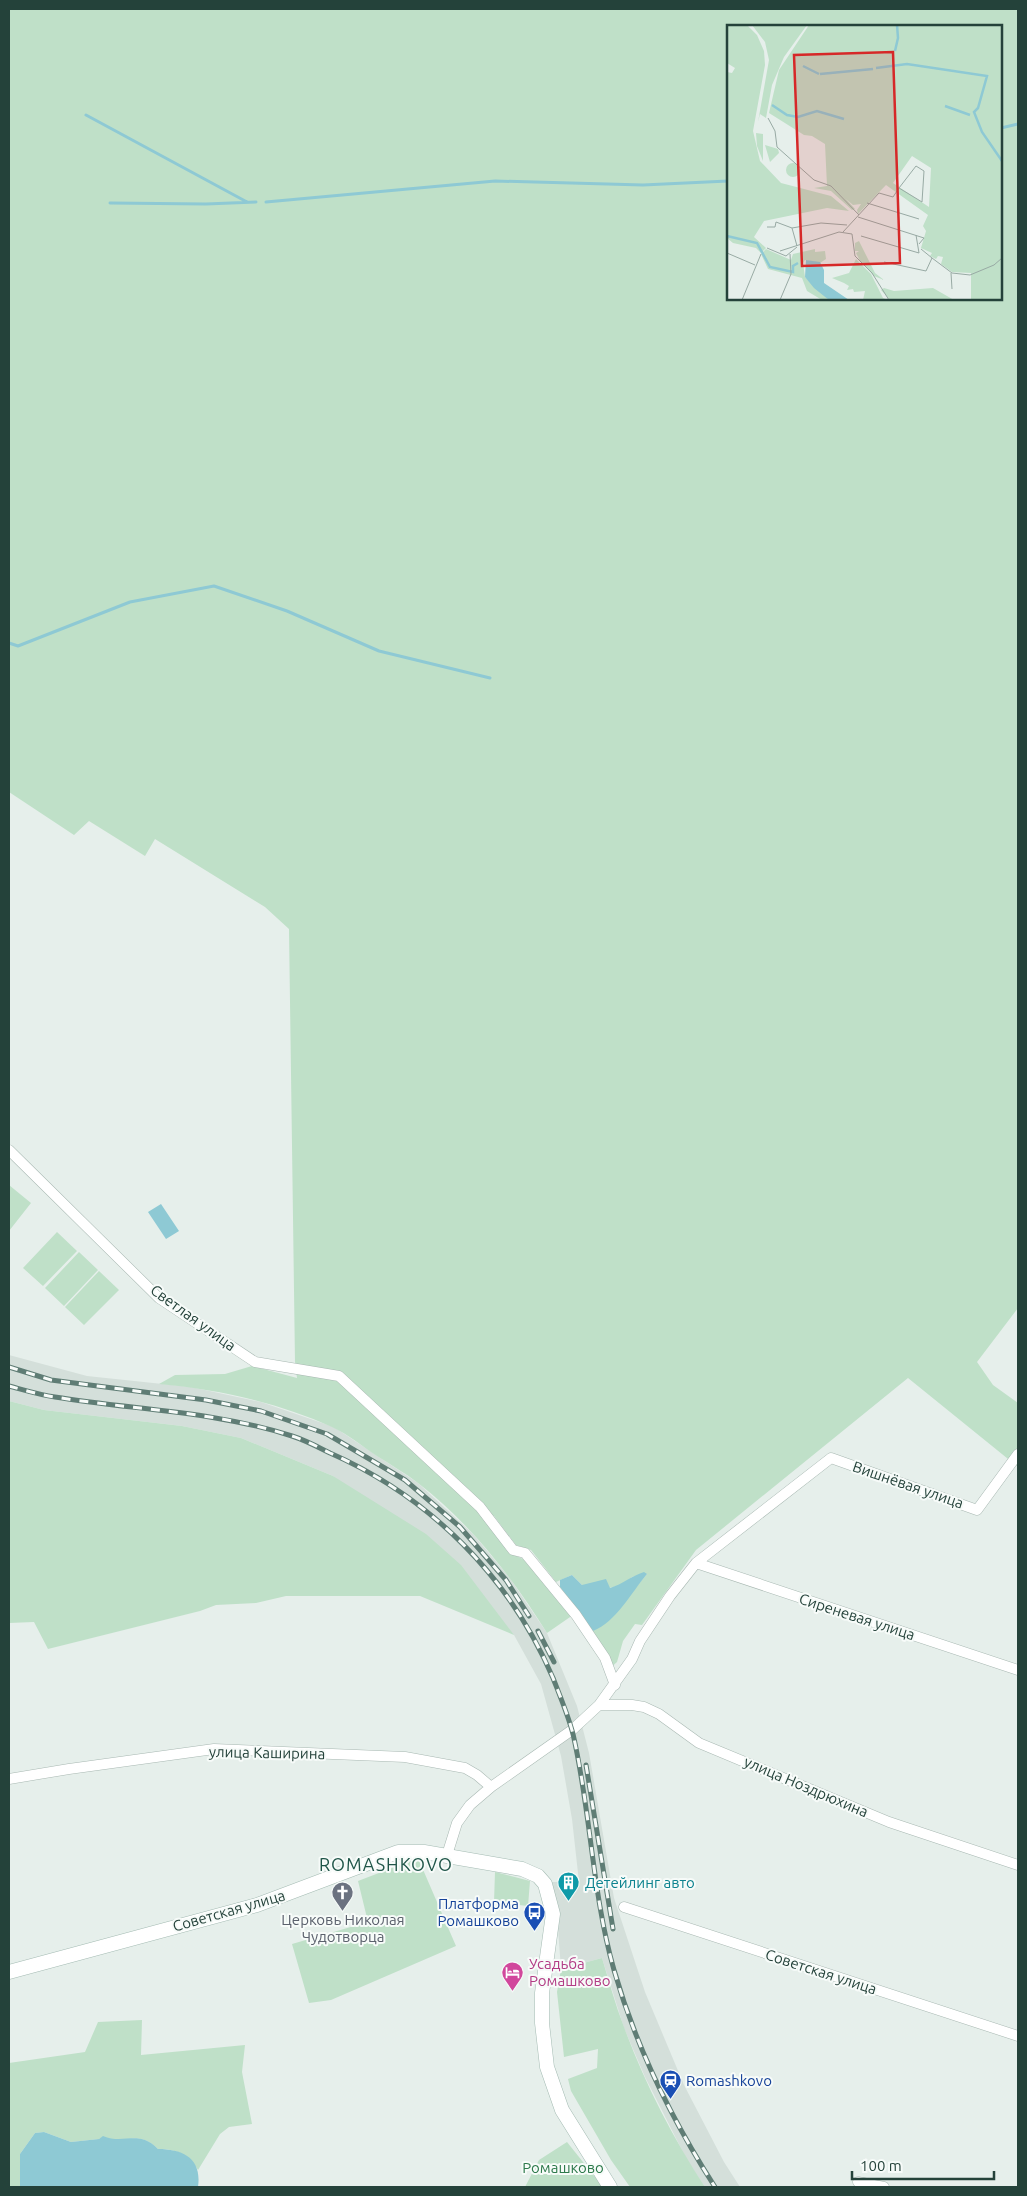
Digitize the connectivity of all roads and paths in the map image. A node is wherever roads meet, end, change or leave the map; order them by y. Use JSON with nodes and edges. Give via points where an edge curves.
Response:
{"nodes":[{"id":1,"x":9,"y":1150,"type":"edge"},
{"id":2,"x":1018,"y":1454,"type":"edge"},
{"id":3,"x":696,"y":1563,"type":"junction"},
{"id":4,"x":1018,"y":1670,"type":"edge"},
{"id":5,"x":615,"y":1684,"type":"junction"},
{"id":6,"x":599,"y":1705,"type":"junction"},
{"id":7,"x":9,"y":1780,"type":"edge"},
{"id":8,"x":491,"y":1787,"type":"junction"},
{"id":9,"x":447,"y":1855,"type":"junction"},
{"id":10,"x":1018,"y":1865,"type":"edge"},
{"id":11,"x":624,"y":1907,"type":"dead end"},
{"id":12,"x":9,"y":1972,"type":"edge"},
{"id":13,"x":1018,"y":2036,"type":"edge"},
{"id":14,"x":858,"y":2182,"type":"dead end"},
{"id":15,"x":610,"y":2187,"type":"edge"},
{"id":16,"x":884,"y":2187,"type":"edge"}],
"edges":[{"from":1,"to":5,"type":"street","name":"Светлая улица","via":[[159,1298],[255,1362],[339,1376],[480,1507],[514,1550],[525,1553],[576,1615],[605,1658]]},
{"from":2,"to":3,"type":"street","name":"Вишнёвая улица","via":[[977,1510],[832,1458]]},
{"from":3,"to":4,"type":"street","name":"Сиреневая улица"},
{"from":3,"to":5,"type":"street","via":[[670,1596]]},
{"from":5,"to":6,"type":"street"},
{"from":6,"to":8,"type":"street","via":[[572,1730]]},
{"from":6,"to":10,"type":"street","name":"улица Ноздрюхина","via":[[644,1707],[708,1747],[889,1822]]},
{"from":7,"to":8,"type":"street","name":"улица Каширина","via":[[214,1749],[405,1757],[465,1768]]},
{"from":8,"to":9,"type":"street","via":[[463,1813]]},
{"from":9,"to":12,"type":"street","name":"Советская улица","via":[[412,1850],[398,1852],[258,1905]]},
{"from":9,"to":15,"type":"street","name":"Советская улица","via":[[522,1869],[538,1876],[545,1884],[553,1914],[542,1993],[547,2067],[562,2110]]},
{"from":11,"to":13,"type":"street","name":"Советская улица"},
{"from":14,"to":16,"type":"street"}]}
